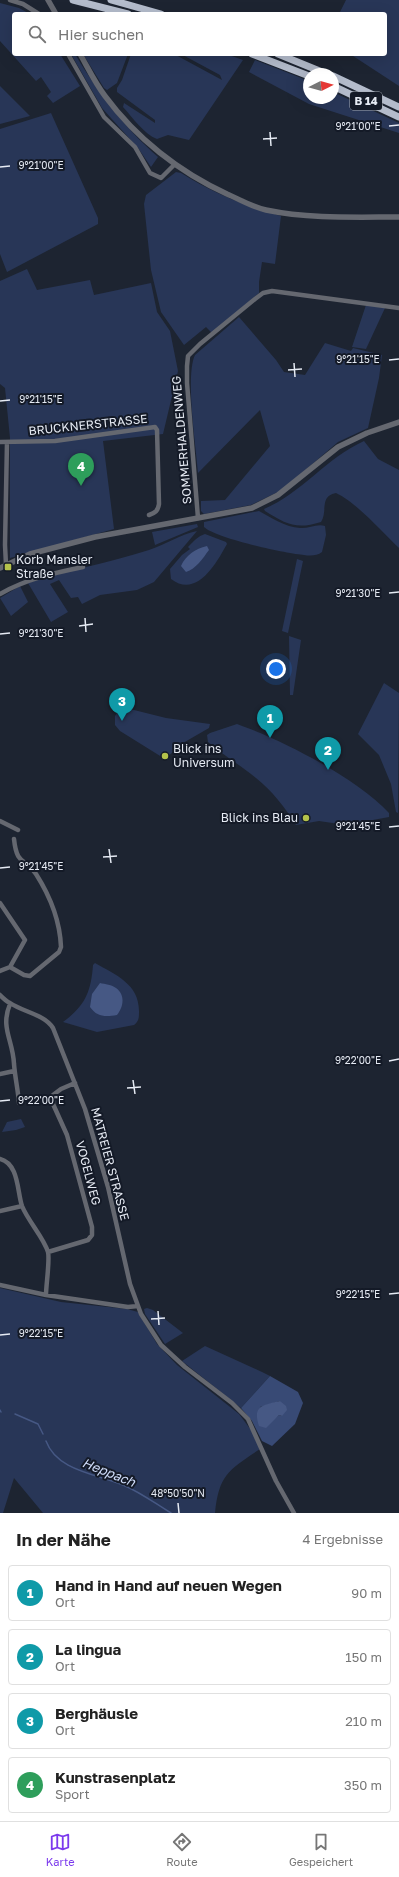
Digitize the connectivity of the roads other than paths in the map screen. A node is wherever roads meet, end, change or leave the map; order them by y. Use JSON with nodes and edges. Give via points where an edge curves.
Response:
{"nodes":[{"id":1,"x":10,"y":0,"type":"edge"},
{"id":2,"x":48,"y":0,"type":"edge"},
{"id":3,"x":73,"y":0,"type":"edge"},
{"id":4,"x":111,"y":0,"type":"edge"},
{"id":5,"x":36,"y":12,"type":"edge"},
{"id":6,"x":55,"y":12,"type":"edge"},
{"id":7,"x":120,"y":12,"type":"edge"},
{"id":8,"x":154,"y":12,"type":"edge"},
{"id":9,"x":69,"y":56,"type":"edge"},
{"id":10,"x":81,"y":56,"type":"edge"},
{"id":11,"x":257,"y":56,"type":"edge"},
{"id":12,"x":283,"y":56,"type":"edge"},
{"id":13,"x":312,"y":68,"type":"edge"},
{"id":14,"x":303,"y":74,"type":"edge"},
{"id":15,"x":339,"y":79,"type":"edge"},
{"id":16,"x":339,"y":89,"type":"edge"},
{"id":17,"x":399,"y":107,"type":"edge"},
{"id":18,"x":399,"y":117,"type":"edge"},
{"id":19,"x":175,"y":164,"type":"junction"},
{"id":20,"x":399,"y":217,"type":"edge"},
{"id":21,"x":399,"y":308,"type":"edge"},
{"id":22,"x":399,"y":422,"type":"edge"},
{"id":23,"x":0,"y":442,"type":"edge"},
{"id":24,"x":7,"y":442,"type":"junction"},
{"id":25,"x":149,"y":515,"type":"dead end"},
{"id":26,"x":198,"y":518,"type":"junction"},
{"id":27,"x":6,"y":564,"type":"junction"},
{"id":28,"x":83,"y":567,"type":"dead end"},
{"id":29,"x":0,"y":568,"type":"edge"},
{"id":30,"x":0,"y":594,"type":"edge"},
{"id":31,"x":0,"y":821,"type":"edge"},
{"id":32,"x":18,"y":830,"type":"dead end"},
{"id":33,"x":14,"y":839,"type":"dead end"},
{"id":34,"x":0,"y":903,"type":"edge"},
{"id":35,"x":10,"y":966,"type":"junction"},
{"id":36,"x":0,"y":971,"type":"edge"},
{"id":37,"x":0,"y":995,"type":"edge"},
{"id":38,"x":10,"y":1004,"type":"junction"},
{"id":39,"x":14,"y":1071,"type":"junction"},
{"id":40,"x":0,"y":1074,"type":"edge"},
{"id":41,"x":75,"y":1083,"type":"junction"},
{"id":42,"x":19,"y":1103,"type":"dead end"},
{"id":43,"x":0,"y":1159,"type":"edge"},
{"id":44,"x":22,"y":1206,"type":"junction"},
{"id":45,"x":0,"y":1211,"type":"edge"},
{"id":46,"x":48,"y":1252,"type":"junction"},
{"id":47,"x":0,"y":1285,"type":"edge"},
{"id":48,"x":46,"y":1295,"type":"junction"},
{"id":49,"x":138,"y":1306,"type":"junction"},
{"id":50,"x":294,"y":1513,"type":"edge"}],
"edges":[{"from":1,"to":5,"type":"street"},
{"from":2,"to":6,"type":"street"},
{"from":3,"to":7,"type":"highway"},
{"from":4,"to":8,"type":"highway"},
{"from":9,"to":19,"type":"street","via":[[104,117],[135,147],[150,173],[160,178]]},
{"from":10,"to":19,"type":"street","via":[[104,95],[127,122]]},
{"from":11,"to":14,"type":"highway"},
{"from":12,"to":13,"type":"highway"},
{"from":15,"to":17,"type":"highway","number":"B 14"},
{"from":16,"to":18,"type":"highway","number":"B 14"},
{"from":19,"to":20,"type":"street","via":[[220,191],[264,210],[298,215]]},
{"from":21,"to":26,"type":"street","name":"SOMMERHALDENWEG","via":[[272,291],[263,293],[188,356],[187,383]]},
{"from":22,"to":26,"type":"street","via":[[338,447],[298,481],[266,502],[252,508]]},
{"from":23,"to":24,"type":"street","name":"BRUCKNERSTRASSE"},
{"from":24,"to":25,"type":"street","name":"BRUCKNERSTRASSE","via":[[55,441],[155,427],[159,504],[158,510]]},
{"from":24,"to":27,"type":"street"},
{"from":26,"to":27,"type":"street","via":[[95,537],[37,552]]},
{"from":27,"to":29,"type":"street"},
{"from":28,"to":30,"type":"street","via":[[26,581]]},
{"from":31,"to":32,"type":"street"},
{"from":33,"to":35,"type":"street","via":[[19,860],[35,872],[51,901],[61,947],[59,952],[30,976]]},
{"from":34,"to":35,"type":"street","via":[[25,940]]},
{"from":35,"to":36,"type":"street"},
{"from":37,"to":38,"type":"street"},
{"from":38,"to":39,"type":"street","via":[[6,1013],[5,1030]]},
{"from":38,"to":41,"type":"street","name":"MATREIER STRASSE","via":[[50,1023]]},
{"from":39,"to":40,"type":"street"},
{"from":39,"to":42,"type":"street"},
{"from":41,"to":46,"type":"street","name":"VOGELWEG","via":[[53,1095],[53,1104],[67,1135],[92,1235],[88,1240]]},
{"from":41,"to":49,"type":"street","name":"MATREIER STRASSE","via":[[108,1187],[130,1284]]},
{"from":43,"to":44,"type":"street","via":[[6,1160],[14,1173]]},
{"from":44,"to":45,"type":"street"},
{"from":44,"to":46,"type":"street"},
{"from":46,"to":48,"type":"street"},
{"from":47,"to":48,"type":"street"},
{"from":48,"to":49,"type":"street","via":[[128,1307]]},
{"from":49,"to":50,"type":"street","name":"MATREIER STRASSE","via":[[150,1329],[165,1349],[248,1419],[276,1481]]}]}
